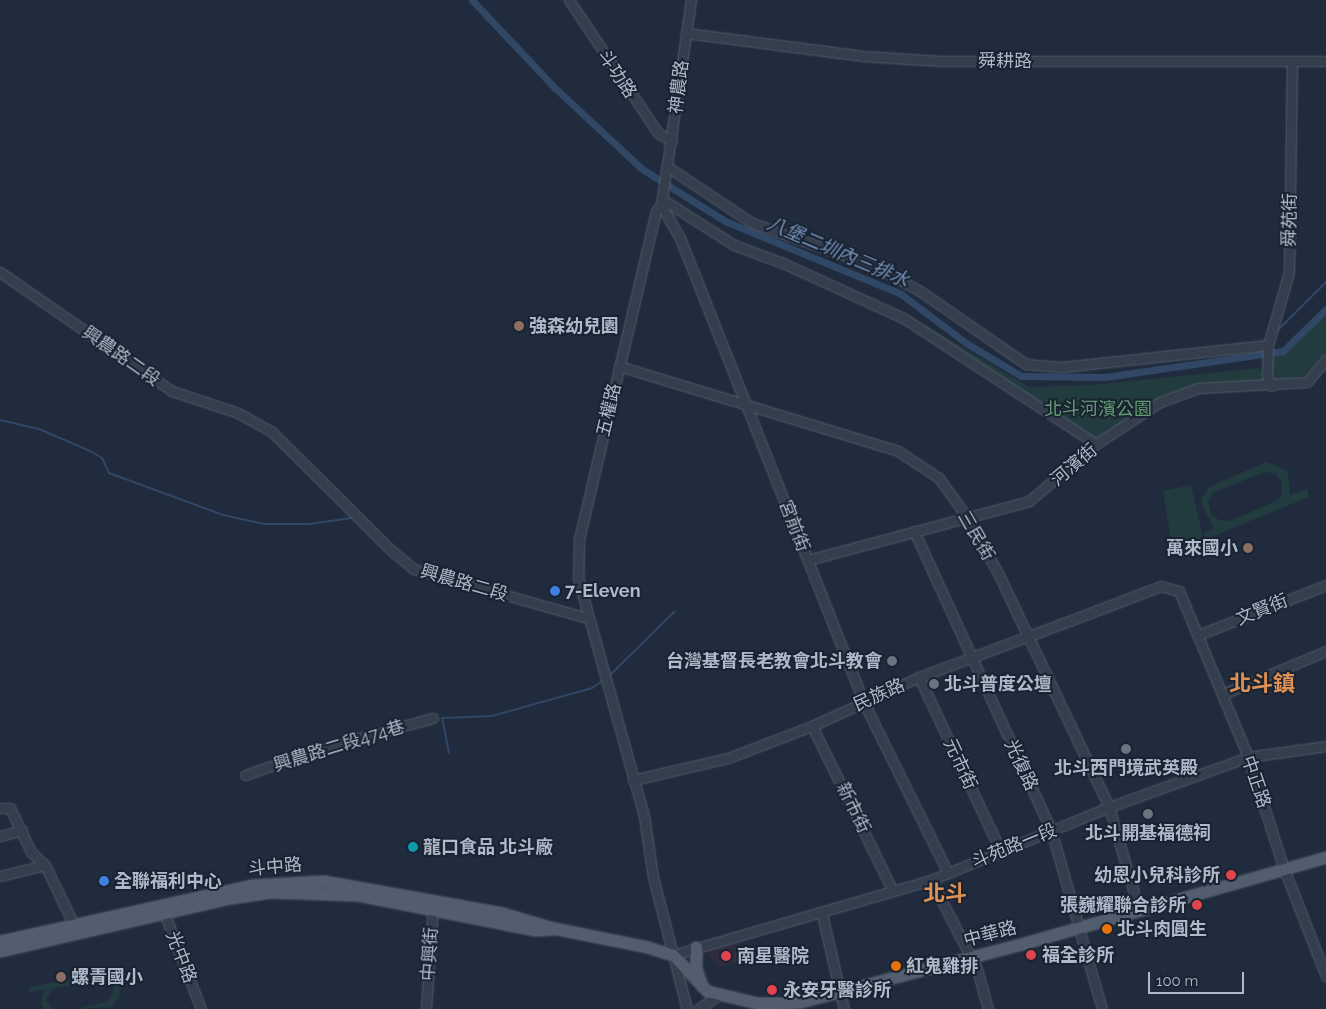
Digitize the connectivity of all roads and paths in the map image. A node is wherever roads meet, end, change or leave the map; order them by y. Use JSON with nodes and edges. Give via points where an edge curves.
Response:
{"nodes":[{"id":1,"x":569,"y":0,"type":"edge"},
{"id":2,"x":690,"y":0,"type":"edge"},
{"id":3,"x":686,"y":33,"type":"junction"},
{"id":4,"x":1292,"y":61,"type":"junction"},
{"id":5,"x":1326,"y":61,"type":"edge"},
{"id":6,"x":672,"y":141,"type":"junction"},
{"id":7,"x":667,"y":170,"type":"junction"},
{"id":8,"x":662,"y":200,"type":"junction"},
{"id":9,"x":0,"y":272,"type":"edge"},
{"id":10,"x":1268,"y":345,"type":"junction"},
{"id":11,"x":1326,"y":359,"type":"edge"},
{"id":12,"x":619,"y":366,"type":"junction"},
{"id":13,"x":1272,"y":386,"type":"junction"},
{"id":14,"x":746,"y":404,"type":"junction"},
{"id":15,"x":1096,"y":444,"type":"junction"},
{"id":16,"x":966,"y":516,"type":"junction"},
{"id":17,"x":914,"y":531,"type":"junction"},
{"id":18,"x":808,"y":560,"type":"junction"},
{"id":19,"x":1326,"y":585,"type":"edge"},
{"id":20,"x":1179,"y":591,"type":"joint"},
{"id":21,"x":587,"y":618,"type":"junction"},
{"id":22,"x":1198,"y":635,"type":"junction"},
{"id":23,"x":1027,"y":636,"type":"junction"},
{"id":24,"x":1326,"y":651,"type":"edge"},
{"id":25,"x":971,"y":657,"type":"junction"},
{"id":26,"x":919,"y":677,"type":"junction"},
{"id":27,"x":1223,"y":694,"type":"junction"},
{"id":28,"x":864,"y":701,"type":"junction"},
{"id":29,"x":433,"y":718,"type":"dead end"},
{"id":30,"x":812,"y":726,"type":"junction"},
{"id":31,"x":1326,"y":746,"type":"edge"},
{"id":32,"x":1248,"y":757,"type":"junction"},
{"id":33,"x":245,"y":775,"type":"dead end"},
{"id":34,"x":633,"y":780,"type":"junction"},
{"id":35,"x":1110,"y":807,"type":"junction"},
{"id":36,"x":0,"y":808,"type":"edge"},
{"id":37,"x":22,"y":830,"type":"junction"},
{"id":38,"x":1051,"y":830,"type":"junction"},
{"id":39,"x":0,"y":836,"type":"edge"},
{"id":40,"x":1001,"y":852,"type":"junction"},
{"id":41,"x":1326,"y":857,"type":"edge"},
{"id":42,"x":45,"y":865,"type":"junction"},
{"id":43,"x":1284,"y":869,"type":"junction"},
{"id":44,"x":948,"y":873,"type":"junction"},
{"id":45,"x":0,"y":876,"type":"edge"},
{"id":46,"x":931,"y":880,"type":"junction"},
{"id":47,"x":893,"y":891,"type":"junction"},
{"id":48,"x":434,"y":904,"type":"junction"},
{"id":49,"x":163,"y":909,"type":"junction"},
{"id":50,"x":1139,"y":910,"type":"junction"},
{"id":51,"x":822,"y":914,"type":"junction"},
{"id":52,"x":1080,"y":928,"type":"junction"},
{"id":53,"x":76,"y":929,"type":"junction"},
{"id":54,"x":0,"y":941,"type":"edge"},
{"id":55,"x":696,"y":946,"type":"junction"},
{"id":56,"x":0,"y":951,"type":"edge"},
{"id":57,"x":673,"y":955,"type":"junction"},
{"id":58,"x":971,"y":956,"type":"junction"},
{"id":59,"x":1326,"y":976,"type":"edge"},
{"id":60,"x":704,"y":990,"type":"junction"},
{"id":61,"x":839,"y":991,"type":"junction"},
{"id":62,"x":720,"y":994,"type":"junction"},
{"id":63,"x":201,"y":1009,"type":"edge"},
{"id":64,"x":426,"y":1009,"type":"edge"},
{"id":65,"x":687,"y":1009,"type":"edge"},
{"id":66,"x":698,"y":1009,"type":"edge"},
{"id":67,"x":844,"y":1009,"type":"edge"},
{"id":68,"x":988,"y":1009,"type":"edge"},
{"id":69,"x":1102,"y":1009,"type":"edge"}],
"edges":[{"from":1,"to":6,"type":"street","name":"斗功路","via":[[658,133]]},
{"from":2,"to":3,"type":"street","name":"神農路"},
{"from":3,"to":4,"type":"street","name":"舜耕路","via":[[862,56],[942,61]]},
{"from":3,"to":6,"type":"street","name":"神農路"},
{"from":4,"to":5,"type":"street","name":"舜耕路"},
{"from":4,"to":10,"type":"street","name":"舜苑街","via":[[1289,272]]},
{"from":6,"to":7,"type":"street","name":"神農路"},
{"from":7,"to":8,"type":"street"},
{"from":7,"to":10,"type":"street","via":[[752,223],[870,264],[920,291],[1026,364],[1062,367]]},
{"from":8,"to":12,"type":"street","name":"五權路","via":[[656,211]]},
{"from":8,"to":14,"type":"street","name":"宮前街"},
{"from":8,"to":15,"type":"street","via":[[734,245],[785,264],[905,320]]},
{"from":9,"to":21,"type":"street","name":"興農路二段","via":[[172,391],[238,413],[271,431],[384,544],[414,569]]},
{"from":10,"to":13,"type":"street","name":"舜苑街","via":[[1267,375]]},
{"from":11,"to":13,"type":"street","name":"河濱街","via":[[1307,382]]},
{"from":12,"to":14,"type":"street","name":"三民街"},
{"from":12,"to":21,"type":"street","name":"五權路","via":[[579,539],[578,578]]},
{"from":13,"to":15,"type":"street","name":"河濱街","via":[[1198,388],[1160,402]]},
{"from":14,"to":16,"type":"street","name":"三民街","via":[[898,452],[939,478]]},
{"from":14,"to":18,"type":"street","name":"宮前街"},
{"from":15,"to":16,"type":"street","name":"河濱街","via":[[1029,501]]},
{"from":16,"to":17,"type":"street","name":"河濱街"},
{"from":16,"to":23,"type":"street","name":"三民街","via":[[998,573]]},
{"from":17,"to":18,"type":"street","name":"河濱街"},
{"from":17,"to":25,"type":"street","name":"光復路"},
{"from":18,"to":28,"type":"street","name":"宮前街"},
{"from":19,"to":22,"type":"street","name":"文賢街"},
{"from":20,"to":22,"type":"street","name":"中正路"},
{"from":20,"to":23,"type":"street","name":"民族路","via":[[1161,586]]},
{"from":21,"to":34,"type":"street"},
{"from":22,"to":27,"type":"street","name":"中正路"},
{"from":23,"to":25,"type":"street","name":"民族路"},
{"from":23,"to":35,"type":"street","name":"三民街"},
{"from":24,"to":27,"type":"street"},
{"from":25,"to":26,"type":"street","name":"民族路"},
{"from":25,"to":38,"type":"street","name":"光復路"},
{"from":26,"to":28,"type":"street","name":"民族路"},
{"from":26,"to":40,"type":"street","name":"元市街"},
{"from":27,"to":32,"type":"street","name":"中正路"},
{"from":28,"to":30,"type":"street","name":"民族路"},
{"from":28,"to":44,"type":"street","name":"宮前街"},
{"from":29,"to":33,"type":"street","name":"興農路二段474巷"},
{"from":30,"to":34,"type":"street","name":"民族路","via":[[728,758]]},
{"from":30,"to":47,"type":"street","name":"新市街"},
{"from":31,"to":32,"type":"street","name":"斗苑路一段"},
{"from":32,"to":35,"type":"street","name":"斗苑路一段"},
{"from":32,"to":43,"type":"street","name":"中正路"},
{"from":34,"to":57,"type":"street"},
{"from":35,"to":38,"type":"street","name":"斗苑路一段"},
{"from":35,"to":50,"type":"street","name":"三民街"},
{"from":36,"to":37,"type":"street","via":[[10,808]]},
{"from":37,"to":39,"type":"street"},
{"from":37,"to":42,"type":"street","via":[[31,852]]},
{"from":38,"to":40,"type":"street","name":"斗苑路一段"},
{"from":38,"to":52,"type":"street","name":"光復路"},
{"from":40,"to":44,"type":"street","name":"斗苑路一段"},
{"from":41,"to":43,"type":"main road","name":"中華路"},
{"from":42,"to":45,"type":"street"},
{"from":42,"to":53,"type":"street"},
{"from":43,"to":50,"type":"main road","name":"中華路"},
{"from":43,"to":59,"type":"street","name":"中正路"},
{"from":44,"to":46,"type":"street","name":"斗苑路一段"},
{"from":46,"to":47,"type":"street","name":"斗苑路一段"},
{"from":46,"to":58,"type":"street"},
{"from":47,"to":51,"type":"street","name":"斗苑路一段"},
{"from":48,"to":49,"type":"main road","name":"斗中路","via":[[323,881],[291,881]]},
{"from":48,"to":57,"type":"main road","name":"斗中路","via":[[511,915],[553,928]]},
{"from":48,"to":64,"type":"street","name":"中興街"},
{"from":49,"to":53,"type":"main road","name":"斗中路"},
{"from":49,"to":63,"type":"street","name":"光中路"},
{"from":50,"to":52,"type":"main road","name":"中華路"},
{"from":51,"to":55,"type":"street","name":"斗苑路一段"},
{"from":51,"to":61,"type":"street"},
{"from":52,"to":58,"type":"main road","name":"中華路"},
{"from":52,"to":69,"type":"street","name":"光復路"},
{"from":53,"to":54,"type":"main road","name":"斗中路"},
{"from":53,"to":56,"type":"main road","name":"斗中路"},
{"from":55,"to":57,"type":"street","name":"斗苑路一段"},
{"from":55,"to":60,"type":"main road","via":[[696,968]]},
{"from":57,"to":60,"type":"main road"},
{"from":57,"to":65,"type":"street"},
{"from":58,"to":61,"type":"main road","name":"中華路"},
{"from":58,"to":68,"type":"street"},
{"from":60,"to":62,"type":"main road","name":"中華路"},
{"from":61,"to":62,"type":"main road","name":"中華路","via":[[784,1003],[757,1003]]},
{"from":61,"to":67,"type":"street"},
{"from":62,"to":66,"type":"street"}]}
